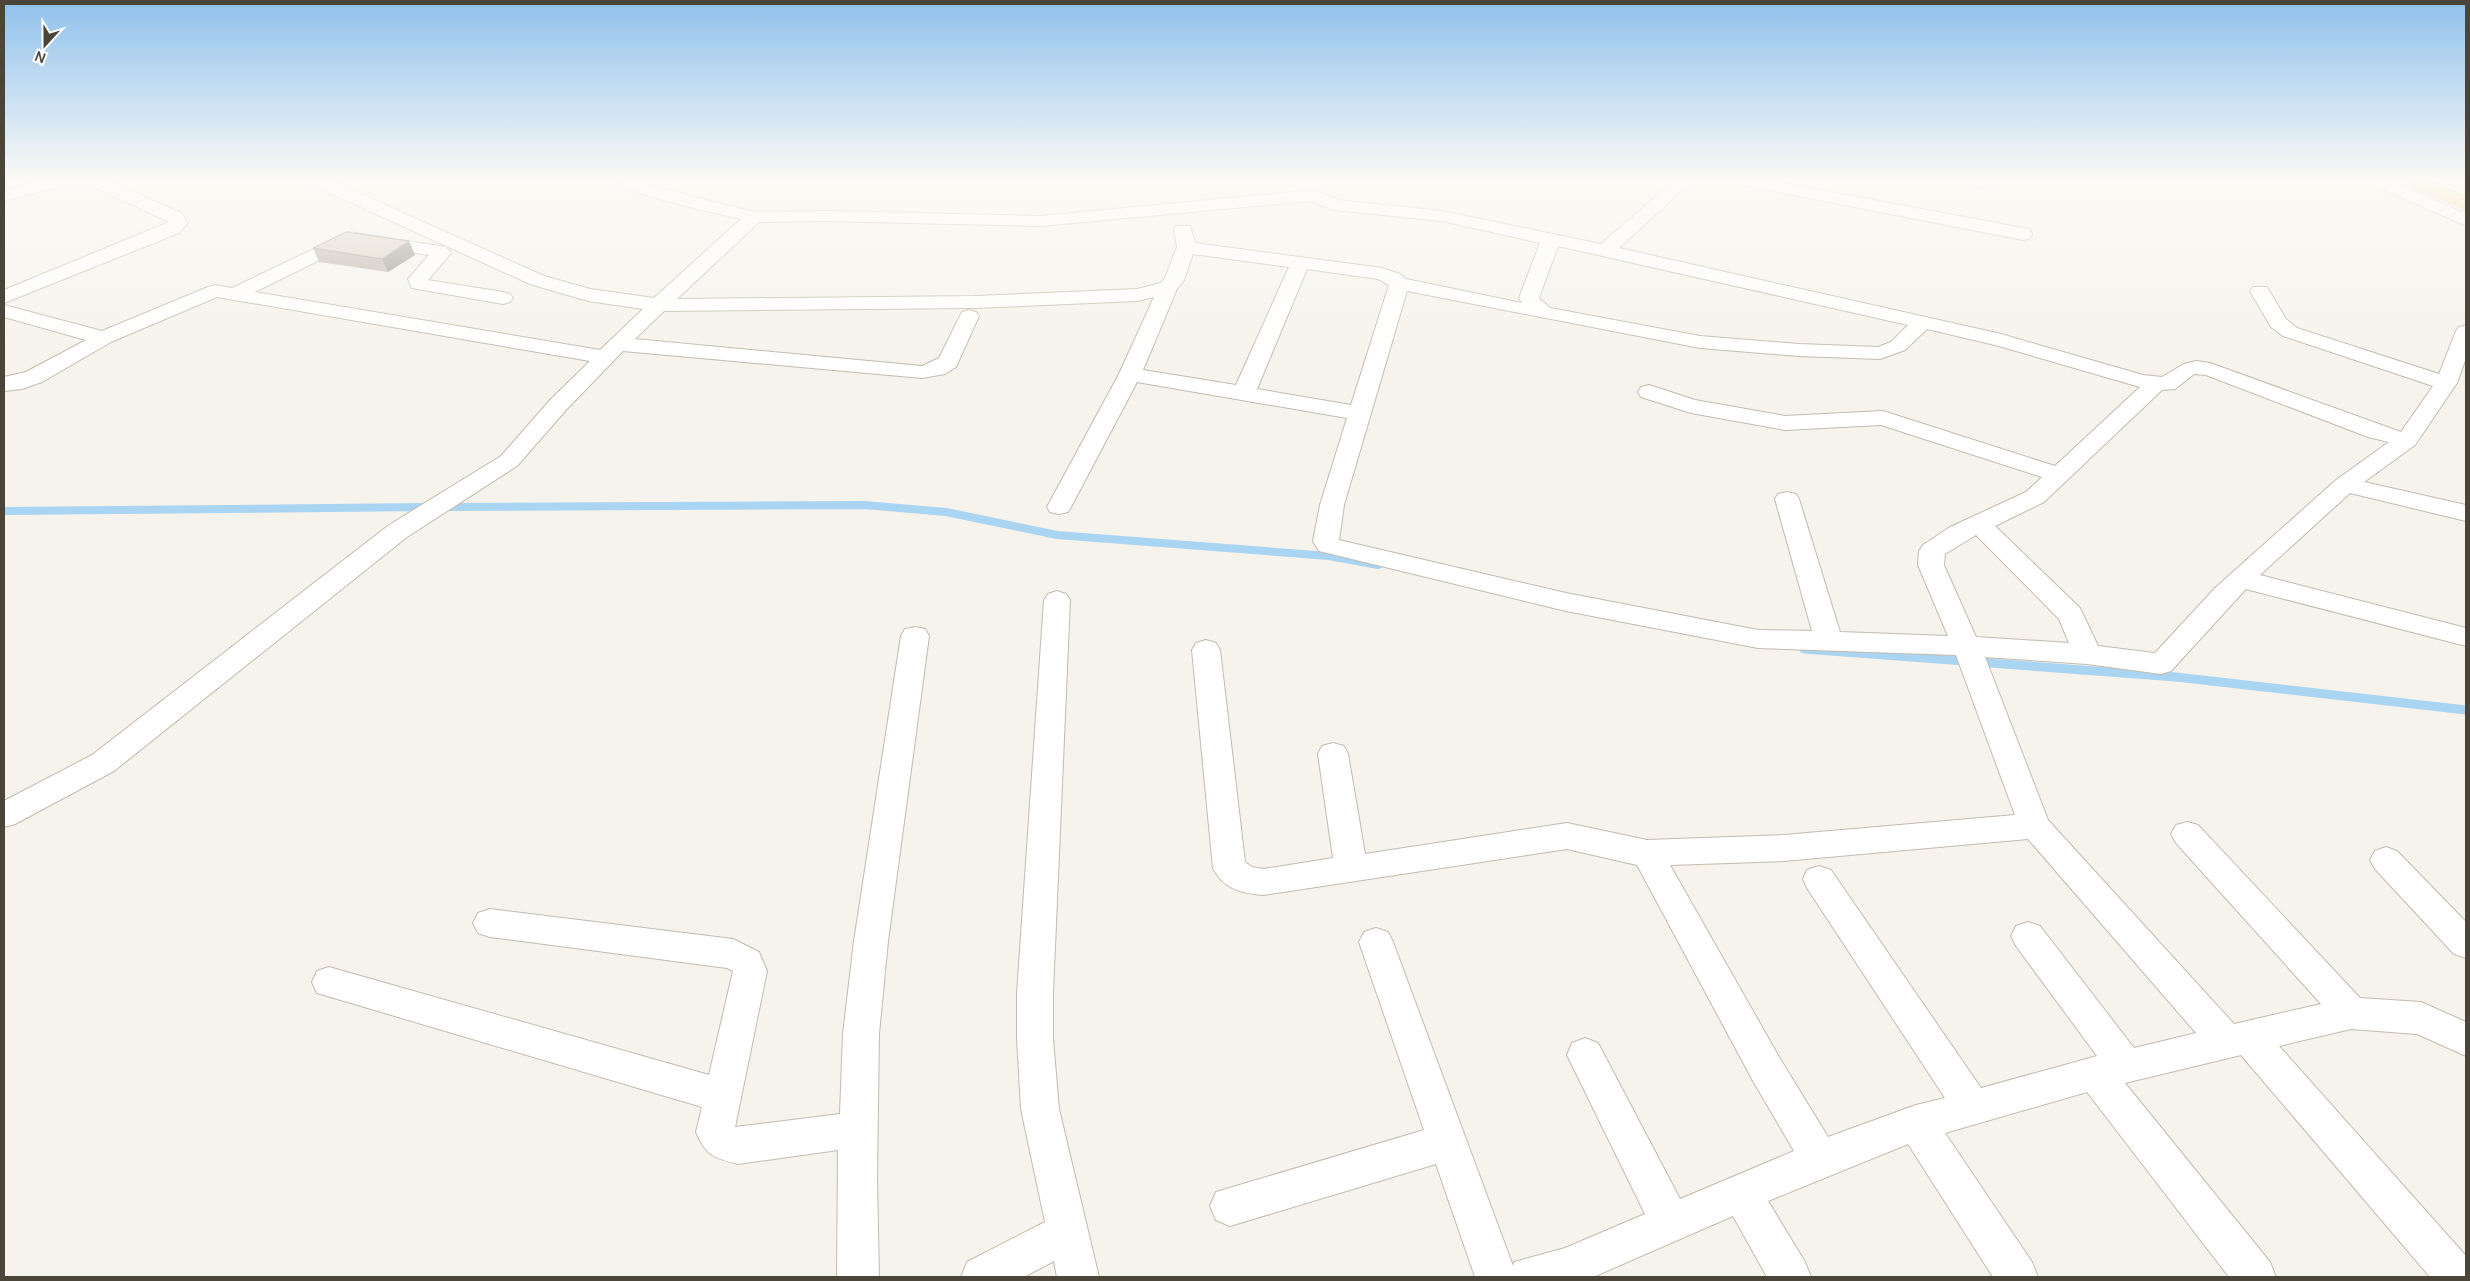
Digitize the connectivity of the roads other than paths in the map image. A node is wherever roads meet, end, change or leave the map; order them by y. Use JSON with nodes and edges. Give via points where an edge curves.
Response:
{"nodes":[{"id":1,"x":142,"y":241,"type":"edge"},
{"id":2,"x":322,"y":241,"type":"edge"},
{"id":3,"x":343,"y":241,"type":"edge"},
{"id":4,"x":368,"y":241,"type":"edge"},
{"id":5,"x":452,"y":241,"type":"edge"},
{"id":6,"x":728,"y":241,"type":"edge"},
{"id":7,"x":1185,"y":241,"type":"edge"},
{"id":8,"x":1550,"y":241,"type":"edge"},
{"id":9,"x":1560,"y":241,"type":"edge"},
{"id":10,"x":1616,"y":241,"type":"edge"},
{"id":11,"x":1186,"y":247,"type":"junction"},
{"id":12,"x":1606,"y":250,"type":"junction"},
{"id":13,"x":1300,"y":263,"type":"junction"},
{"id":14,"x":1399,"y":284,"type":"junction"},
{"id":15,"x":1168,"y":287,"type":"junction"},
{"id":16,"x":215,"y":291,"type":"junction"},
{"id":17,"x":2260,"y":291,"type":"dead end"},
{"id":18,"x":235,"y":294,"type":"junction"},
{"id":19,"x":4,"y":296,"type":"edge"},
{"id":20,"x":503,"y":298,"type":"junction"},
{"id":21,"x":659,"y":305,"type":"junction"},
{"id":22,"x":4,"y":311,"type":"edge"},
{"id":23,"x":1544,"y":313,"type":"junction"},
{"id":24,"x":969,"y":316,"type":"dead end"},
{"id":25,"x":643,"y":320,"type":"junction"},
{"id":26,"x":1922,"y":322,"type":"junction"},
{"id":27,"x":2466,"y":331,"type":"edge"},
{"id":28,"x":462,"y":334,"type":"junction"},
{"id":29,"x":104,"y":338,"type":"junction"},
{"id":30,"x":611,"y":351,"type":"junction"},
{"id":31,"x":1130,"y":374,"type":"junction"},
{"id":32,"x":2446,"y":383,"type":"junction"},
{"id":33,"x":4,"y":384,"type":"edge"},
{"id":34,"x":2156,"y":384,"type":"junction"},
{"id":35,"x":1649,"y":392,"type":"dead end"},
{"id":36,"x":1244,"y":394,"type":"junction"},
{"id":37,"x":1360,"y":413,"type":"junction"},
{"id":38,"x":2407,"y":440,"type":"junction"},
{"id":39,"x":2059,"y":475,"type":"junction"},
{"id":40,"x":2345,"y":485,"type":"junction"},
{"id":41,"x":1787,"y":499,"type":"dead end"},
{"id":42,"x":1059,"y":507,"type":"dead end"},
{"id":43,"x":2466,"y":513,"type":"edge"},
{"id":44,"x":1978,"y":523,"type":"junction"},
{"id":45,"x":2241,"y":579,"type":"junction"},
{"id":46,"x":1057,"y":600,"type":"dead end"},
{"id":47,"x":915,"y":636,"type":"dead end"},
{"id":48,"x":2466,"y":637,"type":"edge"},
{"id":49,"x":1829,"y":642,"type":"junction"},
{"id":50,"x":1968,"y":649,"type":"junction"},
{"id":51,"x":1206,"y":650,"type":"dead end"},
{"id":52,"x":2087,"y":654,"type":"junction"},
{"id":53,"x":1333,"y":754,"type":"dead end"},
{"id":54,"x":4,"y":815,"type":"edge"},
{"id":55,"x":2035,"y":826,"type":"junction"},
{"id":56,"x":2187,"y":834,"type":"dead end"},
{"id":57,"x":1647,"y":853,"type":"junction"},
{"id":58,"x":2386,"y":860,"type":"dead end"},
{"id":59,"x":1351,"y":868,"type":"junction"},
{"id":60,"x":1820,"y":879,"type":"dead end"},
{"id":61,"x":490,"y":923,"type":"dead end"},
{"id":62,"x":2028,"y":936,"type":"dead end"},
{"id":63,"x":1376,"y":942,"type":"dead end"},
{"id":64,"x":2466,"y":944,"type":"edge"},
{"id":65,"x":329,"y":982,"type":"dead end"},
{"id":66,"x":2351,"y":1013,"type":"junction"},
{"id":67,"x":2465,"y":1038,"type":"edge"},
{"id":68,"x":2239,"y":1040,"type":"junction"},
{"id":69,"x":1585,"y":1055,"type":"dead end"},
{"id":70,"x":2110,"y":1070,"type":"junction"},
{"id":71,"x":723,"y":1096,"type":"junction"},
{"id":72,"x":1973,"y":1108,"type":"junction"},
{"id":73,"x":1916,"y":1123,"type":"junction"},
{"id":74,"x":859,"y":1129,"type":"junction"},
{"id":75,"x":1448,"y":1142,"type":"junction"},
{"id":76,"x":1820,"y":1159,"type":"junction"},
{"id":77,"x":1742,"y":1194,"type":"junction"},
{"id":78,"x":1230,"y":1206,"type":"dead end"},
{"id":79,"x":1671,"y":1224,"type":"junction"},
{"id":80,"x":1068,"y":1232,"type":"junction"},
{"id":81,"x":1555,"y":1274,"type":"edge"},
{"id":82,"x":858,"y":1277,"type":"edge"},
{"id":83,"x":982,"y":1277,"type":"edge"},
{"id":84,"x":1078,"y":1277,"type":"edge"},
{"id":85,"x":1496,"y":1277,"type":"edge"},
{"id":86,"x":1790,"y":1277,"type":"edge"},
{"id":87,"x":2018,"y":1277,"type":"edge"},
{"id":88,"x":2255,"y":1277,"type":"edge"},
{"id":89,"x":2457,"y":1277,"type":"edge"}],
"edges":[{"from":1,"to":19,"type":"street"},
{"from":2,"to":16,"type":"street"},
{"from":3,"to":18,"type":"street"},
{"from":4,"to":20,"type":"street","via":[[439,251],[441,253],[418,279],[419,284]]},
{"from":5,"to":21,"type":"street","via":[[538,280],[588,295]]},
{"from":6,"to":21,"type":"street"},
{"from":7,"to":11,"type":"street"},
{"from":8,"to":23,"type":"street","via":[[1529,298]]},
{"from":9,"to":12,"type":"street"},
{"from":10,"to":12,"type":"street"},
{"from":11,"to":13,"type":"street"},
{"from":11,"to":15,"type":"street","via":[[1174,280]]},
{"from":12,"to":26,"type":"street"},
{"from":13,"to":14,"type":"street","via":[[1382,274]]},
{"from":13,"to":36,"type":"street"},
{"from":14,"to":23,"type":"street"},
{"from":14,"to":37,"type":"street"},
{"from":15,"to":21,"type":"street","via":[[1137,295],[975,302]]},
{"from":15,"to":31,"type":"street"},
{"from":16,"to":18,"type":"street"},
{"from":16,"to":29,"type":"street"},
{"from":17,"to":32,"type":"street","via":[[2278,322],[2290,332]]},
{"from":18,"to":28,"type":"street"},
{"from":20,"to":25,"type":"street","via":[[513,289],[523,287]]},
{"from":20,"to":28,"type":"street"},
{"from":21,"to":25,"type":"street"},
{"from":22,"to":29,"type":"street"},
{"from":23,"to":26,"type":"street","via":[[1700,342],[1880,353],[1898,346]]},
{"from":24,"to":30,"type":"street","via":[[948,362],[937,369],[922,372]]},
{"from":25,"to":30,"type":"street"},
{"from":26,"to":34,"type":"street","via":[[2020,345]]},
{"from":27,"to":32,"type":"street"},
{"from":28,"to":30,"type":"street"},
{"from":29,"to":33,"type":"street","via":[[22,382]]},
{"from":30,"to":54,"type":"street","via":[[509,461],[398,531],[103,762]]},
{"from":31,"to":36,"type":"street"},
{"from":31,"to":42,"type":"street"},
{"from":32,"to":38,"type":"street"},
{"from":34,"to":38,"type":"street","via":[[2167,384],[2185,369],[2196,366],[2210,369],[2376,432]]},
{"from":34,"to":39,"type":"street"},
{"from":35,"to":39,"type":"street","via":[[1691,406],[1785,423],[1883,418]]},
{"from":36,"to":37,"type":"street"},
{"from":37,"to":49,"type":"street","via":[[1332,505],[1326,541],[1334,548],[1566,602],[1730,635]]},
{"from":38,"to":40,"type":"street"},
{"from":39,"to":44,"type":"street","via":[[2035,496]]},
{"from":40,"to":43,"type":"street"},
{"from":40,"to":45,"type":"street"},
{"from":41,"to":49,"type":"street"},
{"from":44,"to":50,"type":"street","via":[[1932,551],[1931,565]]},
{"from":44,"to":52,"type":"street","via":[[2070,614],[2080,631]]},
{"from":45,"to":48,"type":"street"},
{"from":45,"to":52,"type":"street","via":[[2161,664]]},
{"from":46,"to":80,"type":"street","via":[[1035,1039],[1040,1109]]},
{"from":47,"to":74,"type":"street","via":[[871,941],[861,1034]]},
{"from":49,"to":50,"type":"street"},
{"from":50,"to":52,"type":"street"},
{"from":50,"to":55,"type":"street"},
{"from":51,"to":59,"type":"street","via":[[1229,868],[1244,880],[1264,882]]},
{"from":53,"to":59,"type":"street"},
{"from":55,"to":57,"type":"street","via":[[1784,848]]},
{"from":55,"to":68,"type":"street"},
{"from":56,"to":66,"type":"street"},
{"from":57,"to":59,"type":"street","via":[[1567,836]]},
{"from":57,"to":76,"type":"street"},
{"from":58,"to":64,"type":"street"},
{"from":60,"to":72,"type":"street"},
{"from":61,"to":71,"type":"street","via":[[733,954],[747,962],[750,971]]},
{"from":62,"to":70,"type":"street"},
{"from":63,"to":75,"type":"street"},
{"from":65,"to":71,"type":"street"},
{"from":66,"to":67,"type":"street","via":[[2421,1018]]},
{"from":66,"to":68,"type":"street"},
{"from":68,"to":70,"type":"street"},
{"from":68,"to":89,"type":"street"},
{"from":69,"to":79,"type":"street"},
{"from":70,"to":72,"type":"street"},
{"from":70,"to":88,"type":"street"},
{"from":71,"to":74,"type":"street","via":[[715,1132],[723,1142],[738,1146]]},
{"from":72,"to":73,"type":"street"},
{"from":73,"to":76,"type":"street"},
{"from":73,"to":87,"type":"street"},
{"from":74,"to":82,"type":"street"},
{"from":75,"to":78,"type":"street"},
{"from":75,"to":85,"type":"street"},
{"from":76,"to":77,"type":"street"},
{"from":77,"to":79,"type":"street"},
{"from":77,"to":86,"type":"street"},
{"from":79,"to":81,"type":"street"},
{"from":80,"to":83,"type":"street"},
{"from":80,"to":84,"type":"street"}]}
